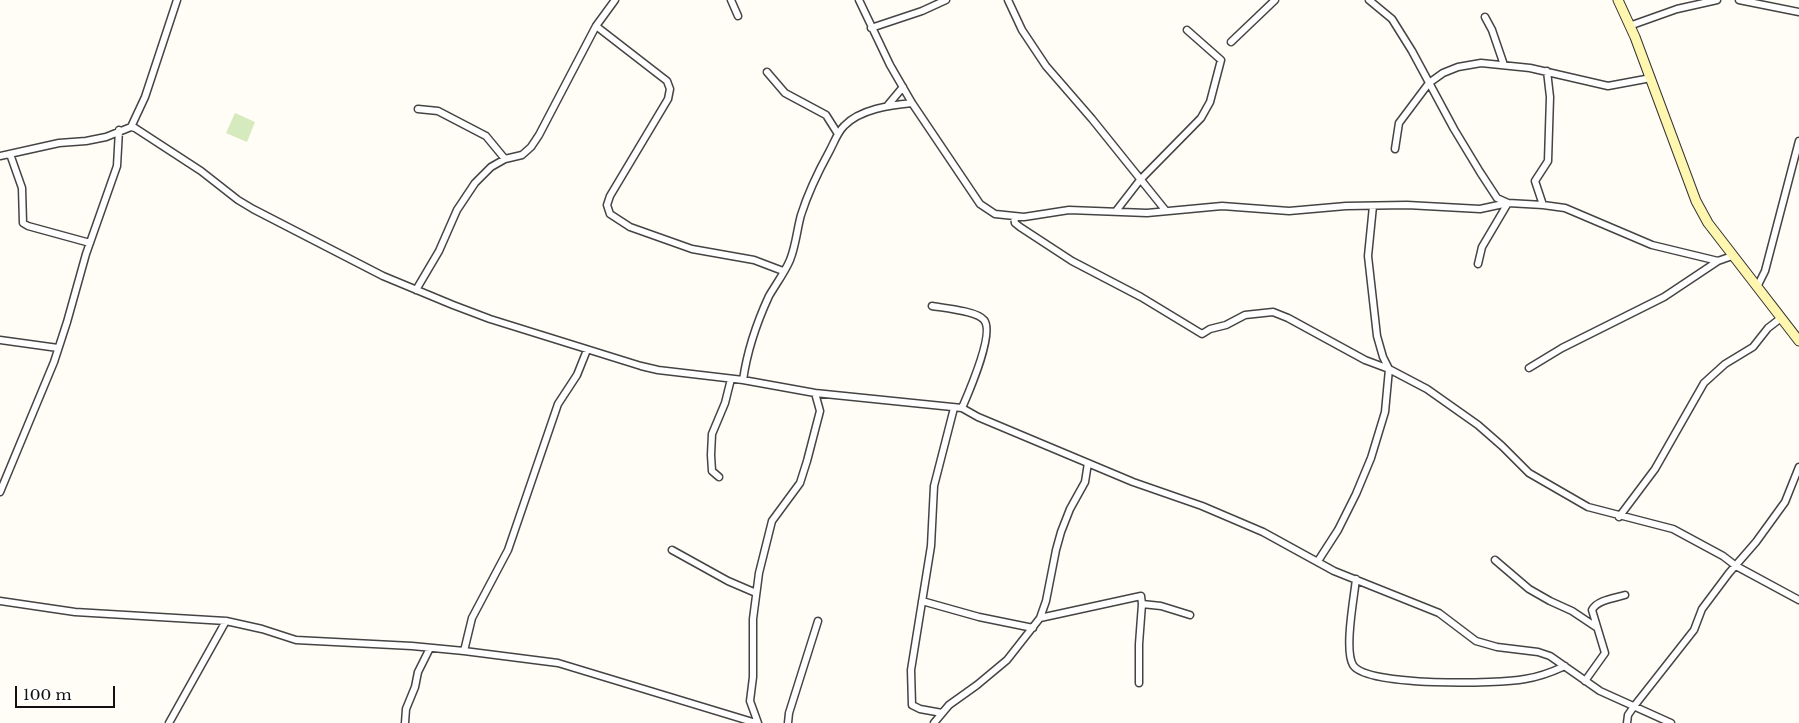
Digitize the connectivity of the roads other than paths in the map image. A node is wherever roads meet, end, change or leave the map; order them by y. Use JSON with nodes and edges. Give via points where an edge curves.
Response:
{"nodes":[{"id":1,"x":177,"y":0,"type":"edge"},
{"id":2,"x":615,"y":0,"type":"edge"},
{"id":3,"x":731,"y":0,"type":"edge"},
{"id":4,"x":858,"y":0,"type":"edge"},
{"id":5,"x":946,"y":0,"type":"edge"},
{"id":6,"x":1008,"y":0,"type":"edge"},
{"id":7,"x":1275,"y":0,"type":"edge"},
{"id":8,"x":1369,"y":0,"type":"edge"},
{"id":9,"x":1618,"y":0,"type":"edge"},
{"id":10,"x":1717,"y":0,"type":"edge"},
{"id":11,"x":1739,"y":0,"type":"edge"},
{"id":12,"x":1799,"y":12,"type":"edge"},
{"id":13,"x":738,"y":16,"type":"dead end"},
{"id":14,"x":1485,"y":17,"type":"dead end"},
{"id":15,"x":1629,"y":23,"type":"junction"},
{"id":16,"x":596,"y":26,"type":"junction"},
{"id":17,"x":872,"y":28,"type":"junction"},
{"id":18,"x":1187,"y":30,"type":"dead end"},
{"id":19,"x":1231,"y":42,"type":"dead end"},
{"id":20,"x":1504,"y":65,"type":"junction"},
{"id":21,"x":1547,"y":71,"type":"junction"},
{"id":22,"x":768,"y":72,"type":"dead end"},
{"id":23,"x":1651,"y":78,"type":"junction"},
{"id":24,"x":1429,"y":83,"type":"junction"},
{"id":25,"x":903,"y":87,"type":"junction"},
{"id":26,"x":912,"y":103,"type":"junction"},
{"id":27,"x":888,"y":105,"type":"junction"},
{"id":28,"x":418,"y":109,"type":"dead end"},
{"id":29,"x":131,"y":127,"type":"junction"},
{"id":30,"x":119,"y":130,"type":"junction"},
{"id":31,"x":838,"y":134,"type":"junction"},
{"id":32,"x":1799,"y":142,"type":"edge"},
{"id":33,"x":1395,"y":149,"type":"dead end"},
{"id":34,"x":10,"y":154,"type":"junction"},
{"id":35,"x":0,"y":156,"type":"edge"},
{"id":36,"x":505,"y":159,"type":"junction"},
{"id":37,"x":1140,"y":180,"type":"junction"},
{"id":38,"x":1508,"y":203,"type":"junction"},
{"id":39,"x":1543,"y":205,"type":"junction"},
{"id":40,"x":1373,"y":206,"type":"junction"},
{"id":41,"x":1116,"y":211,"type":"junction"},
{"id":42,"x":1166,"y":211,"type":"junction"},
{"id":43,"x":1014,"y":216,"type":"junction"},
{"id":44,"x":90,"y":243,"type":"junction"},
{"id":45,"x":1732,"y":256,"type":"junction"},
{"id":46,"x":1718,"y":261,"type":"junction"},
{"id":47,"x":1478,"y":264,"type":"dead end"},
{"id":48,"x":783,"y":271,"type":"junction"},
{"id":49,"x":1757,"y":287,"type":"junction"},
{"id":50,"x":416,"y":290,"type":"junction"},
{"id":51,"x":932,"y":306,"type":"dead end"},
{"id":52,"x":1781,"y":318,"type":"junction"},
{"id":53,"x":0,"y":340,"type":"edge"},
{"id":54,"x":1799,"y":341,"type":"edge"},
{"id":55,"x":58,"y":348,"type":"junction"},
{"id":56,"x":587,"y":350,"type":"junction"},
{"id":57,"x":1529,"y":368,"type":"dead end"},
{"id":58,"x":1389,"y":369,"type":"junction"},
{"id":59,"x":731,"y":379,"type":"junction"},
{"id":60,"x":743,"y":380,"type":"junction"},
{"id":61,"x":815,"y":393,"type":"junction"},
{"id":62,"x":954,"y":408,"type":"junction"},
{"id":63,"x":962,"y":408,"type":"junction"},
{"id":64,"x":1088,"y":463,"type":"junction"},
{"id":65,"x":1799,"y":467,"type":"edge"},
{"id":66,"x":719,"y":477,"type":"dead end"},
{"id":67,"x":0,"y":492,"type":"edge"},
{"id":68,"x":1620,"y":517,"type":"junction"},
{"id":69,"x":672,"y":550,"type":"dead end"},
{"id":70,"x":1495,"y":560,"type":"dead end"},
{"id":71,"x":1318,"y":561,"type":"junction"},
{"id":72,"x":1736,"y":566,"type":"junction"},
{"id":73,"x":1356,"y":578,"type":"junction"},
{"id":74,"x":756,"y":593,"type":"junction"},
{"id":75,"x":1625,"y":595,"type":"dead end"},
{"id":76,"x":1799,"y":600,"type":"edge"},
{"id":77,"x":922,"y":601,"type":"junction"},
{"id":78,"x":0,"y":602,"type":"edge"},
{"id":79,"x":1142,"y":604,"type":"junction"},
{"id":80,"x":1190,"y":615,"type":"dead end"},
{"id":81,"x":1040,"y":618,"type":"junction"},
{"id":82,"x":226,"y":621,"type":"junction"},
{"id":83,"x":818,"y":621,"type":"dead end"},
{"id":84,"x":1596,"y":626,"type":"junction"},
{"id":85,"x":1033,"y":628,"type":"junction"},
{"id":86,"x":430,"y":648,"type":"junction"},
{"id":87,"x":464,"y":651,"type":"junction"},
{"id":88,"x":1565,"y":666,"type":"junction"},
{"id":89,"x":1585,"y":681,"type":"junction"},
{"id":90,"x":1139,"y":683,"type":"dead end"},
{"id":91,"x":1635,"y":706,"type":"junction"},
{"id":92,"x":942,"y":713,"type":"junction"},
{"id":93,"x":169,"y":723,"type":"edge"},
{"id":94,"x":406,"y":723,"type":"edge"},
{"id":95,"x":757,"y":723,"type":"edge"},
{"id":96,"x":788,"y":723,"type":"edge"},
{"id":97,"x":934,"y":723,"type":"edge"},
{"id":98,"x":1627,"y":723,"type":"edge"},
{"id":99,"x":1671,"y":723,"type":"edge"}],
"edges":[{"from":1,"to":29,"type":"street","via":[[145,97]]},
{"from":2,"to":16,"type":"street"},
{"from":3,"to":13,"type":"street"},
{"from":4,"to":17,"type":"street"},
{"from":5,"to":17,"type":"street"},
{"from":6,"to":37,"type":"street","via":[[1022,30],[1046,66]]},
{"from":7,"to":19,"type":"street"},
{"from":8,"to":24,"type":"street","via":[[1392,19]]},
{"from":9,"to":15,"type":"street"},
{"from":10,"to":15,"type":"street"},
{"from":11,"to":12,"type":"street"},
{"from":14,"to":20,"type":"street"},
{"from":15,"to":23,"type":"street"},
{"from":16,"to":36,"type":"street","via":[[540,134],[522,155]]},
{"from":16,"to":48,"type":"street","via":[[667,81],[670,89],[668,99],[610,196],[607,205],[610,214],[630,227],[685,247],[754,260]]},
{"from":17,"to":25,"type":"street"},
{"from":18,"to":37,"type":"street","via":[[1221,60],[1210,102],[1201,118]]},
{"from":20,"to":21,"type":"street"},
{"from":20,"to":24,"type":"street","via":[[1481,63],[1458,67]]},
{"from":21,"to":23,"type":"street","via":[[1608,86]]},
{"from":21,"to":39,"type":"street","via":[[1550,97],[1548,162],[1535,181]]},
{"from":22,"to":31,"type":"street","via":[[785,93],[826,115]]},
{"from":23,"to":45,"type":"street","via":[[1696,201]]},
{"from":24,"to":33,"type":"street","via":[[1399,123]]},
{"from":24,"to":38,"type":"street","via":[[1456,134],[1497,198]]},
{"from":25,"to":26,"type":"street"},
{"from":25,"to":27,"type":"street"},
{"from":26,"to":27,"type":"street"},
{"from":26,"to":43,"type":"street","via":[[980,204],[995,214]]},
{"from":27,"to":31,"type":"street","via":[[845,124]]},
{"from":28,"to":36,"type":"street","via":[[438,111],[486,136]]},
{"from":29,"to":30,"type":"street"},
{"from":29,"to":50,"type":"street","via":[[201,171],[253,209]]},
{"from":30,"to":34,"type":"street","via":[[106,137]]},
{"from":30,"to":44,"type":"street","via":[[117,166]]},
{"from":31,"to":48,"type":"street","via":[[816,176],[801,216],[790,260]]},
{"from":32,"to":49,"type":"street","via":[[1765,271]]},
{"from":34,"to":35,"type":"street"},
{"from":34,"to":44,"type":"street","via":[[22,188],[23,223]]},
{"from":36,"to":50,"type":"street","via":[[483,174],[466,195]]},
{"from":37,"to":41,"type":"street"},
{"from":37,"to":42,"type":"street"},
{"from":38,"to":39,"type":"street"},
{"from":38,"to":40,"type":"street","via":[[1480,209]]},
{"from":38,"to":47,"type":"street","via":[[1482,247]]},
{"from":39,"to":46,"type":"street","via":[[1565,208],[1652,244]]},
{"from":40,"to":42,"type":"street","via":[[1289,210],[1222,206]]},
{"from":40,"to":58,"type":"street","via":[[1368,256],[1377,336]]},
{"from":41,"to":42,"type":"street"},
{"from":41,"to":43,"type":"street","via":[[1069,210]]},
{"from":43,"to":58,"type":"street","via":[[1020,227],[1072,261],[1202,334],[1245,315],[1274,312],[1365,360]]},
{"from":44,"to":55,"type":"street"},
{"from":45,"to":46,"type":"street"},
{"from":45,"to":49,"type":"street"},
{"from":46,"to":57,"type":"street","via":[[1664,297]]},
{"from":48,"to":60,"type":"street","via":[[760,318]]},
{"from":49,"to":52,"type":"street"},
{"from":50,"to":56,"type":"street","via":[[490,319]]},
{"from":51,"to":63,"type":"street","via":[[974,314],[985,320],[983,350],[976,377]]},
{"from":52,"to":54,"type":"street"},
{"from":52,"to":68,"type":"street","via":[[1752,347],[1725,364],[1704,383],[1655,469]]},
{"from":53,"to":55,"type":"street"},
{"from":55,"to":67,"type":"street"},
{"from":56,"to":59,"type":"street","via":[[658,370]]},
{"from":56,"to":87,"type":"street","via":[[578,375],[558,404],[508,550],[472,618]]},
{"from":58,"to":68,"type":"street","via":[[1427,389],[1478,425],[1529,473],[1588,508]]},
{"from":58,"to":71,"type":"street","via":[[1385,412],[1371,458],[1338,530]]},
{"from":59,"to":60,"type":"street"},
{"from":59,"to":66,"type":"street","via":[[712,434],[712,471]]},
{"from":60,"to":61,"type":"street"},
{"from":61,"to":62,"type":"street"},
{"from":61,"to":74,"type":"street","via":[[820,411],[807,462],[800,483],[772,521]]},
{"from":62,"to":63,"type":"street"},
{"from":62,"to":77,"type":"street","via":[[934,486],[931,546]]},
{"from":63,"to":64,"type":"street"},
{"from":64,"to":71,"type":"street","via":[[1202,506],[1263,532]]},
{"from":64,"to":81,"type":"street","via":[[1085,482],[1061,532]]},
{"from":65,"to":72,"type":"street","via":[[1785,502]]},
{"from":68,"to":72,"type":"street","via":[[1673,530]]},
{"from":69,"to":74,"type":"street"},
{"from":70,"to":84,"type":"street","via":[[1529,589]]},
{"from":71,"to":73,"type":"street","via":[[1334,571]]},
{"from":72,"to":76,"type":"street"},
{"from":72,"to":91,"type":"street","via":[[1702,609],[1694,630]]},
{"from":73,"to":88,"type":"street","via":[[1439,613],[1476,640],[1497,647],[1538,652]]},
{"from":73,"to":88,"type":"street","via":[[1349,652],[1358,671],[1400,680],[1490,683],[1525,679]]},
{"from":74,"to":95,"type":"street","via":[[750,701]]},
{"from":75,"to":84,"type":"street","via":[[1594,605]]},
{"from":77,"to":85,"type":"street"},
{"from":77,"to":92,"type":"street","via":[[911,670],[912,705]]},
{"from":78,"to":82,"type":"street","via":[[75,612]]},
{"from":79,"to":80,"type":"street","via":[[1162,606]]},
{"from":79,"to":81,"type":"street","via":[[1138,596]]},
{"from":79,"to":90,"type":"street"},
{"from":81,"to":85,"type":"street"},
{"from":82,"to":86,"type":"street","via":[[296,640]]},
{"from":82,"to":93,"type":"street"},
{"from":83,"to":96,"type":"street"},
{"from":84,"to":89,"type":"street","via":[[1606,653]]},
{"from":85,"to":92,"type":"street","via":[[1007,660],[949,704]]},
{"from":86,"to":87,"type":"street"},
{"from":86,"to":94,"type":"street","via":[[406,709]]},
{"from":87,"to":95,"type":"street","via":[[558,664]]},
{"from":88,"to":89,"type":"street"},
{"from":89,"to":91,"type":"street"},
{"from":91,"to":98,"type":"street","via":[[1628,715]]},
{"from":91,"to":99,"type":"street"},
{"from":92,"to":97,"type":"street"}]}
